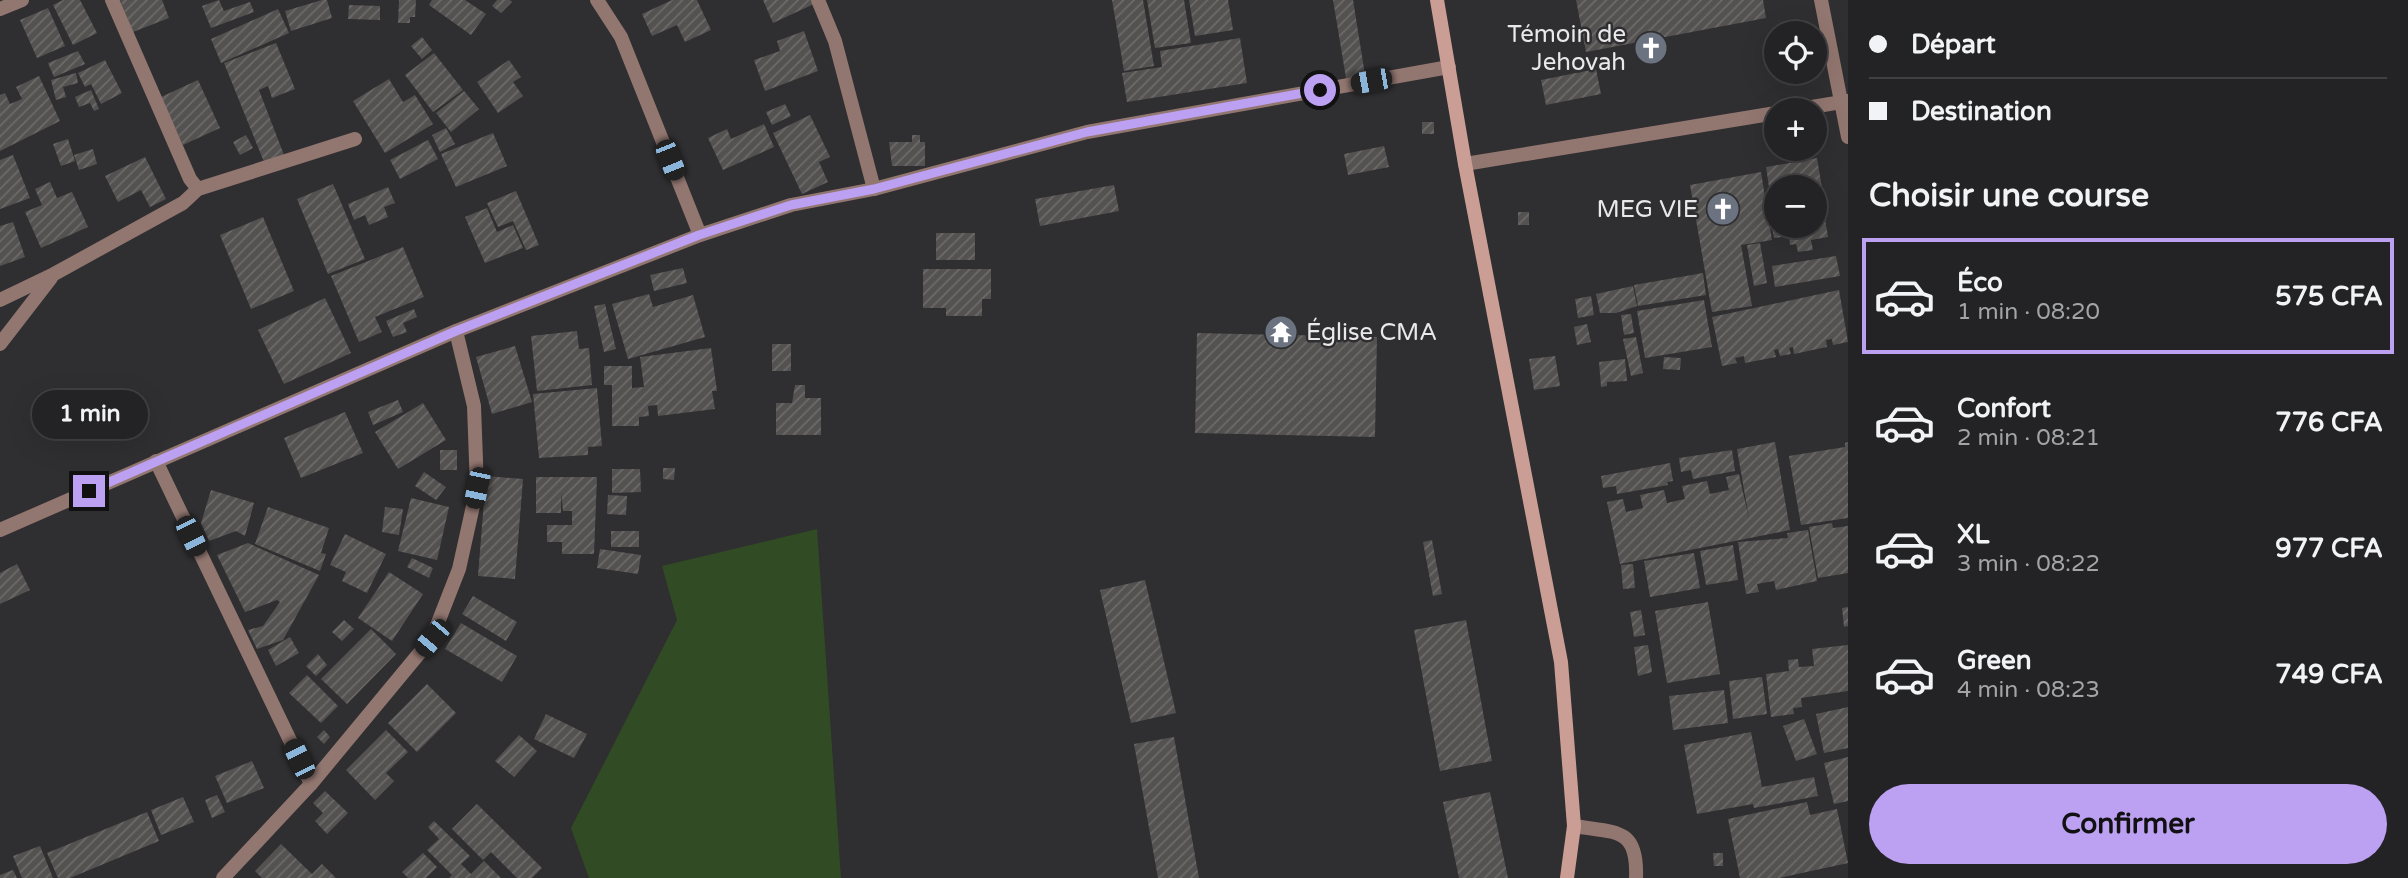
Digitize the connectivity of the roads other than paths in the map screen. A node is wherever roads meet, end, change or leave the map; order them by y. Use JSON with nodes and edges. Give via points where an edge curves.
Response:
{"nodes":[{"id":1,"x":22,"y":0,"type":"edge"},
{"id":2,"x":112,"y":0,"type":"edge"},
{"id":3,"x":597,"y":0,"type":"edge"},
{"id":4,"x":818,"y":0,"type":"edge"},
{"id":5,"x":1437,"y":0,"type":"edge"},
{"id":6,"x":1821,"y":0,"type":"edge"},
{"id":7,"x":0,"y":9,"type":"edge"},
{"id":8,"x":1449,"y":67,"type":"junction"},
{"id":9,"x":1845,"y":102,"type":"edge"},
{"id":10,"x":1827,"y":105,"type":"edge"},
{"id":11,"x":1764,"y":115,"type":"edge"},
{"id":12,"x":1848,"y":137,"type":"edge"},
{"id":13,"x":355,"y":139,"type":"dead end"},
{"id":14,"x":1465,"y":164,"type":"junction"},
{"id":15,"x":198,"y":189,"type":"junction"},
{"id":16,"x":874,"y":189,"type":"junction"},
{"id":17,"x":699,"y":235,"type":"junction"},
{"id":18,"x":54,"y":274,"type":"junction"},
{"id":19,"x":0,"y":300,"type":"edge"},
{"id":20,"x":456,"y":331,"type":"junction"},
{"id":21,"x":0,"y":344,"type":"edge"},
{"id":22,"x":156,"y":461,"type":"junction"},
{"id":23,"x":0,"y":530,"type":"edge"},
{"id":24,"x":311,"y":784,"type":"junction"},
{"id":25,"x":1574,"y":826,"type":"junction"},
{"id":26,"x":223,"y":878,"type":"edge"},
{"id":27,"x":1567,"y":878,"type":"edge"},
{"id":28,"x":1636,"y":878,"type":"edge"}],
"edges":[{"from":1,"to":7,"type":"street"},
{"from":2,"to":15,"type":"street"},
{"from":3,"to":17,"type":"street","via":[[621,37]]},
{"from":4,"to":16,"type":"street","via":[[835,41]]},
{"from":5,"to":8,"type":"street"},
{"from":6,"to":9,"type":"street"},
{"from":8,"to":14,"type":"street"},
{"from":8,"to":16,"type":"street","via":[[1087,132]]},
{"from":9,"to":10,"type":"street"},
{"from":9,"to":12,"type":"street"},
{"from":11,"to":14,"type":"street"},
{"from":13,"to":15,"type":"street"},
{"from":14,"to":25,"type":"street","via":[[1561,662]]},
{"from":15,"to":18,"type":"street","via":[[183,202]]},
{"from":16,"to":17,"type":"street","via":[[791,205]]},
{"from":17,"to":20,"type":"street"},
{"from":18,"to":19,"type":"street"},
{"from":18,"to":21,"type":"street"},
{"from":20,"to":22,"type":"street"},
{"from":20,"to":24,"type":"street","via":[[474,406],[477,488],[459,569],[432,638]]},
{"from":22,"to":23,"type":"street"},
{"from":22,"to":24,"type":"street"},
{"from":24,"to":26,"type":"street"},
{"from":25,"to":27,"type":"street"},
{"from":25,"to":28,"type":"street","via":[[1617,833],[1630,841],[1637,852]]}]}
